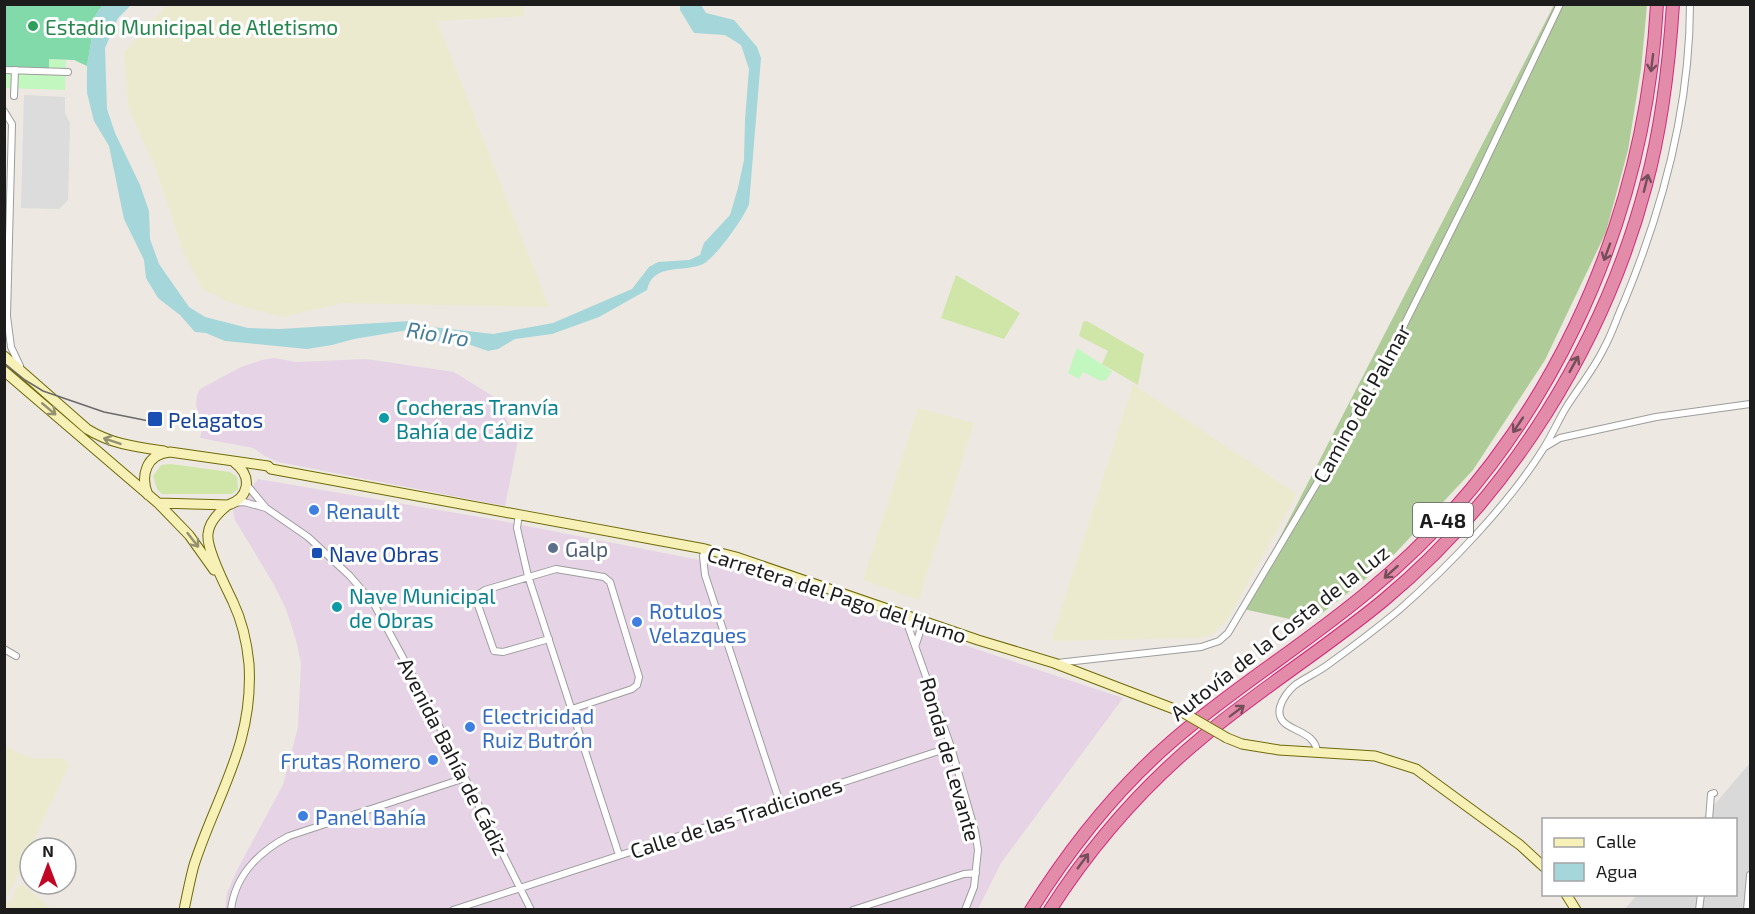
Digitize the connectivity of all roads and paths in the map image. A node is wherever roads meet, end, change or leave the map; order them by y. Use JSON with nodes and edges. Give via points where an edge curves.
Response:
{"nodes":[{"id":1,"x":1560,"y":4,"type":"edge"},
{"id":2,"x":1657,"y":4,"type":"edge"},
{"id":3,"x":1673,"y":4,"type":"edge"},
{"id":4,"x":1690,"y":4,"type":"edge"},
{"id":5,"x":4,"y":70,"type":"edge"},
{"id":6,"x":15,"y":70,"type":"junction"},
{"id":7,"x":68,"y":72,"type":"dead end"},
{"id":8,"x":14,"y":96,"type":"dead end"},
{"id":9,"x":4,"y":111,"type":"edge"},
{"id":10,"x":6,"y":319,"type":"edge"},
{"id":11,"x":4,"y":356,"type":"edge"},
{"id":12,"x":4,"y":371,"type":"edge"},
{"id":13,"x":23,"y":372,"type":"junction"},
{"id":14,"x":1750,"y":404,"type":"edge"},
{"id":15,"x":1545,"y":447,"type":"junction"},
{"id":16,"x":170,"y":452,"type":"junction"},
{"id":17,"x":236,"y":463,"type":"junction"},
{"id":18,"x":272,"y":469,"type":"junction"},
{"id":19,"x":247,"y":483,"type":"junction"},
{"id":20,"x":148,"y":495,"type":"junction"},
{"id":21,"x":158,"y":503,"type":"junction"},
{"id":22,"x":231,"y":503,"type":"junction"},
{"id":23,"x":266,"y":508,"type":"junction"},
{"id":24,"x":519,"y":514,"type":"junction"},
{"id":25,"x":705,"y":549,"type":"junction"},
{"id":26,"x":528,"y":576,"type":"junction"},
{"id":27,"x":223,"y":581,"type":"junction"},
{"id":28,"x":908,"y":621,"type":"junction"},
{"id":29,"x":922,"y":626,"type":"junction"},
{"id":30,"x":549,"y":639,"type":"junction"},
{"id":31,"x":916,"y":644,"type":"junction"},
{"id":32,"x":4,"y":649,"type":"edge"},
{"id":33,"x":16,"y":656,"type":"dead end"},
{"id":34,"x":1054,"y":663,"type":"junction"},
{"id":35,"x":572,"y":709,"type":"junction"},
{"id":36,"x":951,"y":747,"type":"junction"},
{"id":37,"x":1317,"y":752,"type":"junction"},
{"id":38,"x":465,"y":778,"type":"junction"},
{"id":39,"x":1714,"y":793,"type":"dead end"},
{"id":40,"x":780,"y":804,"type":"junction"},
{"id":41,"x":1709,"y":818,"type":"edge"},
{"id":42,"x":619,"y":855,"type":"junction"},
{"id":43,"x":1542,"y":865,"type":"edge"},
{"id":44,"x":976,"y":873,"type":"junction"},
{"id":45,"x":1750,"y":875,"type":"edge"},
{"id":46,"x":520,"y":888,"type":"junction"},
{"id":47,"x":1567,"y":896,"type":"edge"},
{"id":48,"x":184,"y":909,"type":"edge"},
{"id":49,"x":231,"y":909,"type":"edge"},
{"id":50,"x":453,"y":909,"type":"edge"},
{"id":51,"x":531,"y":909,"type":"edge"},
{"id":52,"x":853,"y":909,"type":"edge"},
{"id":53,"x":965,"y":909,"type":"edge"},
{"id":54,"x":1031,"y":909,"type":"edge"},
{"id":55,"x":1050,"y":909,"type":"edge"},
{"id":56,"x":1576,"y":909,"type":"edge"},
{"id":57,"x":1748,"y":909,"type":"edge"}],
"edges":[{"from":1,"to":34,"type":"street","name":"Camino del Palmar","via":[[1395,343],[1302,511],[1228,633],[1219,641],[1201,646]]},
{"from":2,"to":54,"type":"highway","name":"Autovía de la Costa de la Luz","number":"A-48","one_way":true,"via":[[1639,145],[1616,228],[1569,338],[1512,434],[1455,507],[1396,568],[1334,620],[1192,725],[1121,790],[1073,848]]},
{"from":55,"to":3,"type":"highway","name":"Autovía de la Costa de la Luz","number":"A-48","one_way":true,"via":[[1097,843],[1159,775],[1207,733],[1386,598],[1470,515],[1527,441],[1584,347],[1634,225],[1662,111]]},
{"from":4,"to":15,"type":"street","via":[[1684,88],[1652,229],[1605,348]]},
{"from":5,"to":6,"type":"street"},
{"from":6,"to":7,"type":"street"},
{"from":6,"to":8,"type":"street"},
{"from":9,"to":10,"type":"street","via":[[12,124]]},
{"from":10,"to":13,"type":"street","via":[[11,347]]},
{"from":11,"to":13,"type":"street","name":"Carretera del Pago del Humo"},
{"from":12,"to":20,"type":"street","one_way":true},
{"from":16,"to":13,"type":"street","name":"Carretera del Pago del Humo","one_way":true,"via":[[128,446],[97,435]]},
{"from":14,"to":15,"type":"street","via":[[1656,417],[1560,438]]},
{"from":15,"to":37,"type":"street","via":[[1520,483],[1436,574],[1399,609],[1285,695],[1280,716],[1286,725],[1309,735]]},
{"from":16,"to":17,"type":"street","name":"Carretera del Pago del Humo"},
{"from":16,"to":20,"type":"street","via":[[157,455],[145,468]]},
{"from":17,"to":18,"type":"street","name":"Carretera del Pago del Humo"},
{"from":17,"to":19,"type":"street"},
{"from":18,"to":19,"type":"street","via":[[256,472]]},
{"from":18,"to":24,"type":"street","name":"Carretera del Pago del Humo"},
{"from":19,"to":22,"type":"street","via":[[243,494]]},
{"from":19,"to":23,"type":"street","name":"Avenida Bahía de Cádiz"},
{"from":20,"to":21,"type":"street"},
{"from":21,"to":22,"type":"street"},
{"from":21,"to":27,"type":"street","one_way":true,"via":[[189,535]]},
{"from":22,"to":23,"type":"street","name":"Avenida Bahía de Cádiz"},
{"from":22,"to":27,"type":"street","via":[[213,520],[208,534]]},
{"from":23,"to":38,"type":"street","name":"Avenida Bahía de Cádiz","via":[[335,560],[374,604]]},
{"from":24,"to":25,"type":"street","name":"Carretera del Pago del Humo"},
{"from":24,"to":26,"type":"street","via":[[517,528]]},
{"from":25,"to":28,"type":"street","name":"Carretera del Pago del Humo"},
{"from":25,"to":40,"type":"street","via":[[705,574]]},
{"from":26,"to":30,"type":"street"},
{"from":26,"to":30,"type":"street","via":[[482,592],[478,604],[494,651]]},
{"from":26,"to":35,"type":"street","via":[[561,569],[604,577],[612,586],[639,677],[637,685]]},
{"from":27,"to":48,"type":"street","via":[[246,645],[248,712],[236,762],[195,864]]},
{"from":28,"to":29,"type":"street","name":"Carretera del Pago del Humo"},
{"from":28,"to":31,"type":"street","name":"Ronda de Levante"},
{"from":29,"to":31,"type":"street"},
{"from":29,"to":34,"type":"street","name":"Carretera del Pago del Humo"},
{"from":30,"to":35,"type":"street"},
{"from":31,"to":36,"type":"street","name":"Ronda de Levante"},
{"from":32,"to":33,"type":"street"},
{"from":34,"to":37,"type":"street","name":"Carretera del Pago del Humo","bridge":true,"via":[[1182,712],[1227,738],[1258,747]]},
{"from":35,"to":42,"type":"street"},
{"from":36,"to":40,"type":"street","name":"Calle de las Tradiciones"},
{"from":36,"to":44,"type":"street","name":"Ronda de Levante","via":[[975,831]]},
{"from":37,"to":43,"type":"street","via":[[1375,756],[1423,772]]},
{"from":38,"to":46,"type":"street","name":"Avenida Bahía de Cádiz"},
{"from":38,"to":49,"type":"street","via":[[277,842],[248,868]]},
{"from":39,"to":41,"type":"street"},
{"from":40,"to":42,"type":"street","name":"Calle de las Tradiciones"},
{"from":42,"to":46,"type":"street","name":"Calle de las Tradiciones"},
{"from":44,"to":52,"type":"street"},
{"from":44,"to":53,"type":"street","name":"Ronda de Levante"},
{"from":45,"to":57,"type":"street"},
{"from":46,"to":50,"type":"street","name":"Calle de las Tradiciones"},
{"from":46,"to":51,"type":"street","name":"Avenida Bahía de Cádiz"},
{"from":47,"to":56,"type":"street"}]}
